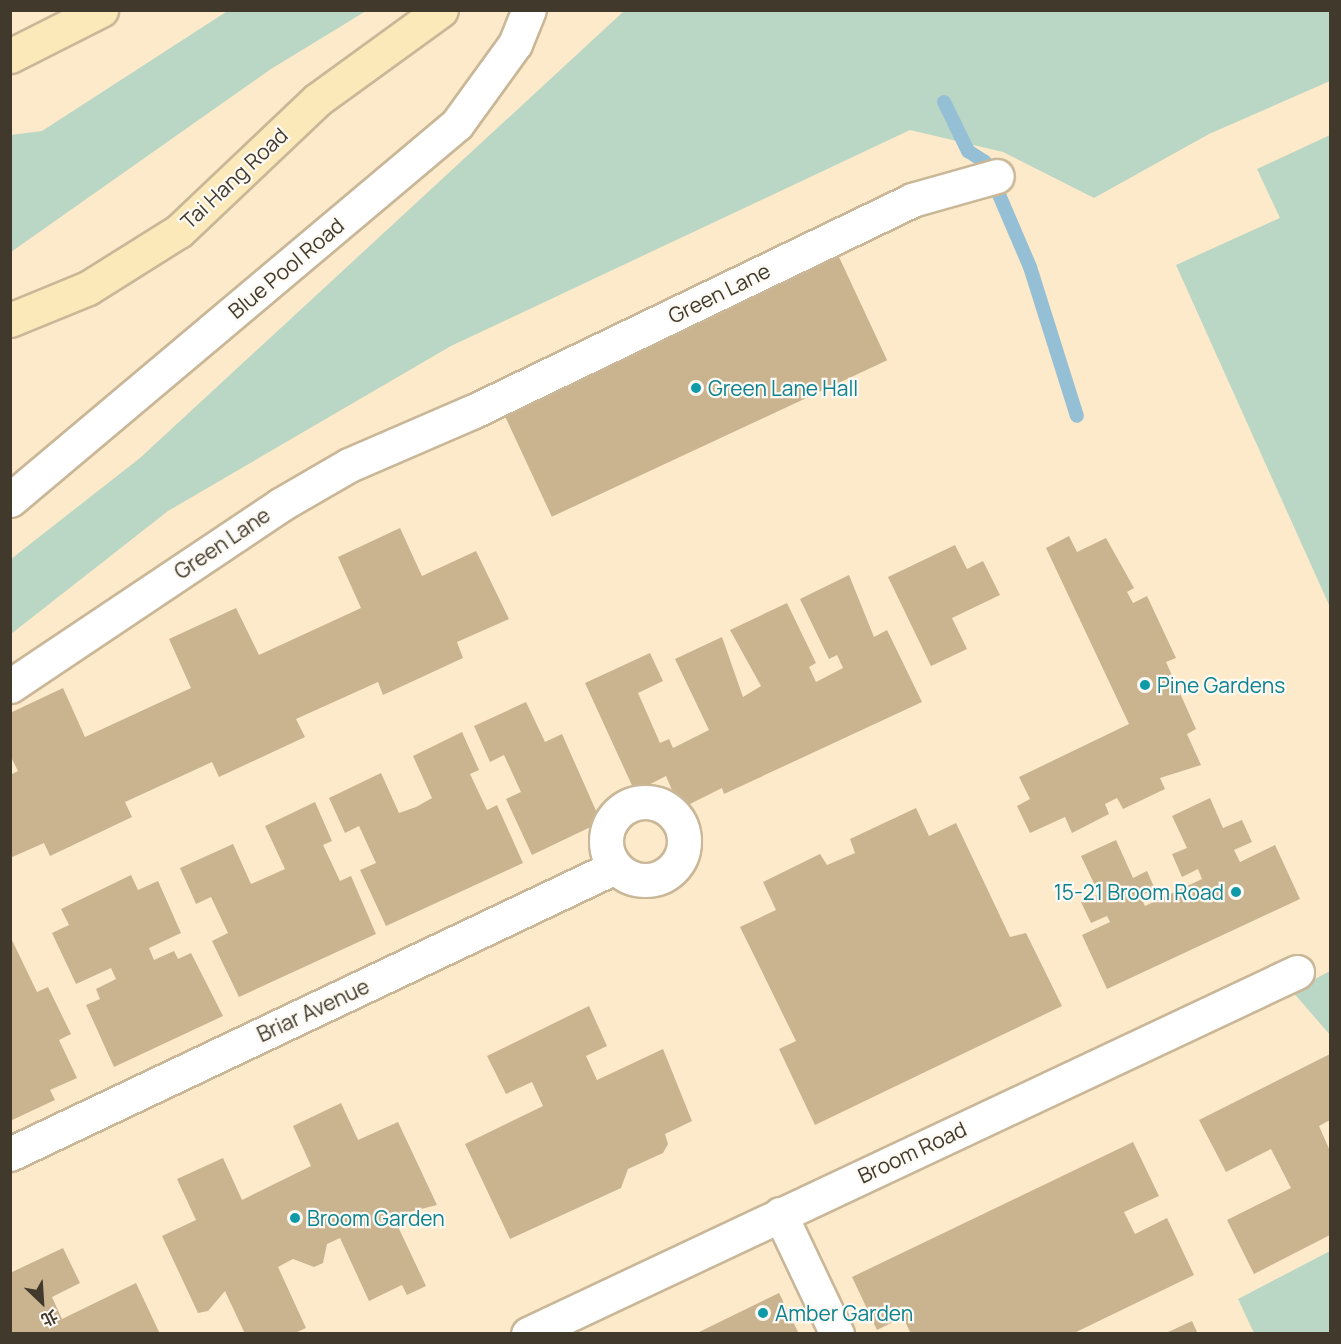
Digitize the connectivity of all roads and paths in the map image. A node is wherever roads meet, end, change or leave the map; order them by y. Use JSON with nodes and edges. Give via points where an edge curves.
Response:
{"nodes":[{"id":1,"x":101,"y":10,"type":"edge"},
{"id":2,"x":441,"y":10,"type":"edge"},
{"id":3,"x":529,"y":10,"type":"edge"},
{"id":4,"x":10,"y":56,"type":"edge"},
{"id":5,"x":997,"y":176,"type":"dead end"},
{"id":6,"x":10,"y":320,"type":"edge"},
{"id":7,"x":10,"y":500,"type":"edge"},
{"id":8,"x":10,"y":686,"type":"edge"},
{"id":9,"x":615,"y":867,"type":"dead end"},
{"id":10,"x":1297,"y":972,"type":"dead end"},
{"id":11,"x":10,"y":1154,"type":"edge"},
{"id":12,"x":780,"y":1214,"type":"junction"},
{"id":13,"x":528,"y":1334,"type":"edge"},
{"id":14,"x":837,"y":1334,"type":"edge"}],
"edges":[{"from":1,"to":4,"type":"main road"},
{"from":2,"to":6,"type":"main road","name":"Tai Hang Road","via":[[317,100],[179,231],[88,288]]},
{"from":3,"to":7,"type":"street","name":"Blue Pool Road","via":[[515,44],[457,124]]},
{"from":5,"to":8,"type":"street","name":"Green Lane","via":[[912,200],[449,430],[314,484]]},
{"from":9,"to":11,"type":"street","name":"Briar Avenue"},
{"from":10,"to":12,"type":"street","name":"Broom Road"},
{"from":12,"to":13,"type":"street","name":"Broom Road"},
{"from":12,"to":14,"type":"street"}]}
